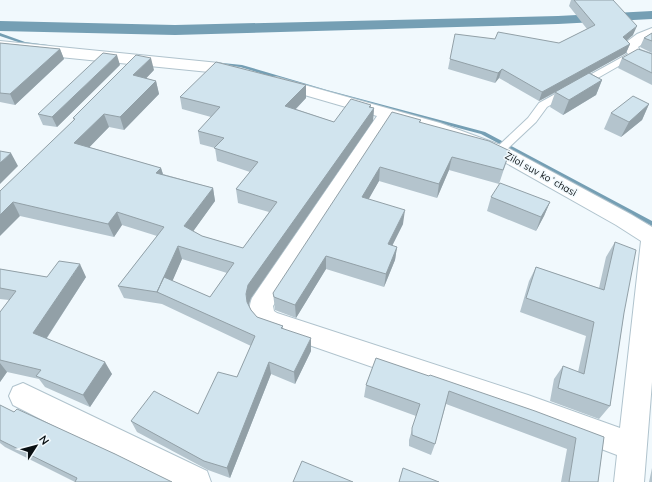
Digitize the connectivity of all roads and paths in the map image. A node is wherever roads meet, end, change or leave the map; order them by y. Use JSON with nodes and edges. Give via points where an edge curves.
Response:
{"nodes":[{"id":1,"x":652,"y":32,"type":"edge"},
{"id":2,"x":0,"y":46,"type":"edge"},
{"id":3,"x":635,"y":53,"type":"junction"},
{"id":4,"x":136,"y":60,"type":"junction"},
{"id":5,"x":652,"y":60,"type":"edge"},
{"id":6,"x":120,"y":76,"type":"edge"},
{"id":7,"x":388,"y":113,"type":"junction"},
{"id":8,"x":503,"y":147,"type":"junction"},
{"id":9,"x":652,"y":239,"type":"edge"},
{"id":10,"x":23,"y":396,"type":"dead end"},
{"id":11,"x":633,"y":447,"type":"junction"},
{"id":12,"x":196,"y":482,"type":"edge"},
{"id":13,"x":629,"y":482,"type":"edge"}],
"edges":[{"from":1,"to":3,"type":"street","via":[[630,44]]},
{"from":2,"to":4,"type":"street","name":"Zilol suv koʻchasi"},
{"from":3,"to":5,"type":"street"},
{"from":3,"to":8,"type":"lane","via":[[543,105],[532,120]]},
{"from":4,"to":6,"type":"street"},
{"from":4,"to":7,"type":"street","name":"Zilol suv koʻchasi","via":[[228,70]]},
{"from":7,"to":8,"type":"street","name":"Zilol suv koʻchasi"},
{"from":7,"to":11,"type":"street","via":[[261,305],[263,316],[269,321],[528,408]]},
{"from":8,"to":9,"type":"street","name":"Zilol suv koʻchasi"},
{"from":9,"to":11,"type":"street"},
{"from":10,"to":12,"type":"street"},
{"from":11,"to":13,"type":"street"}]}
